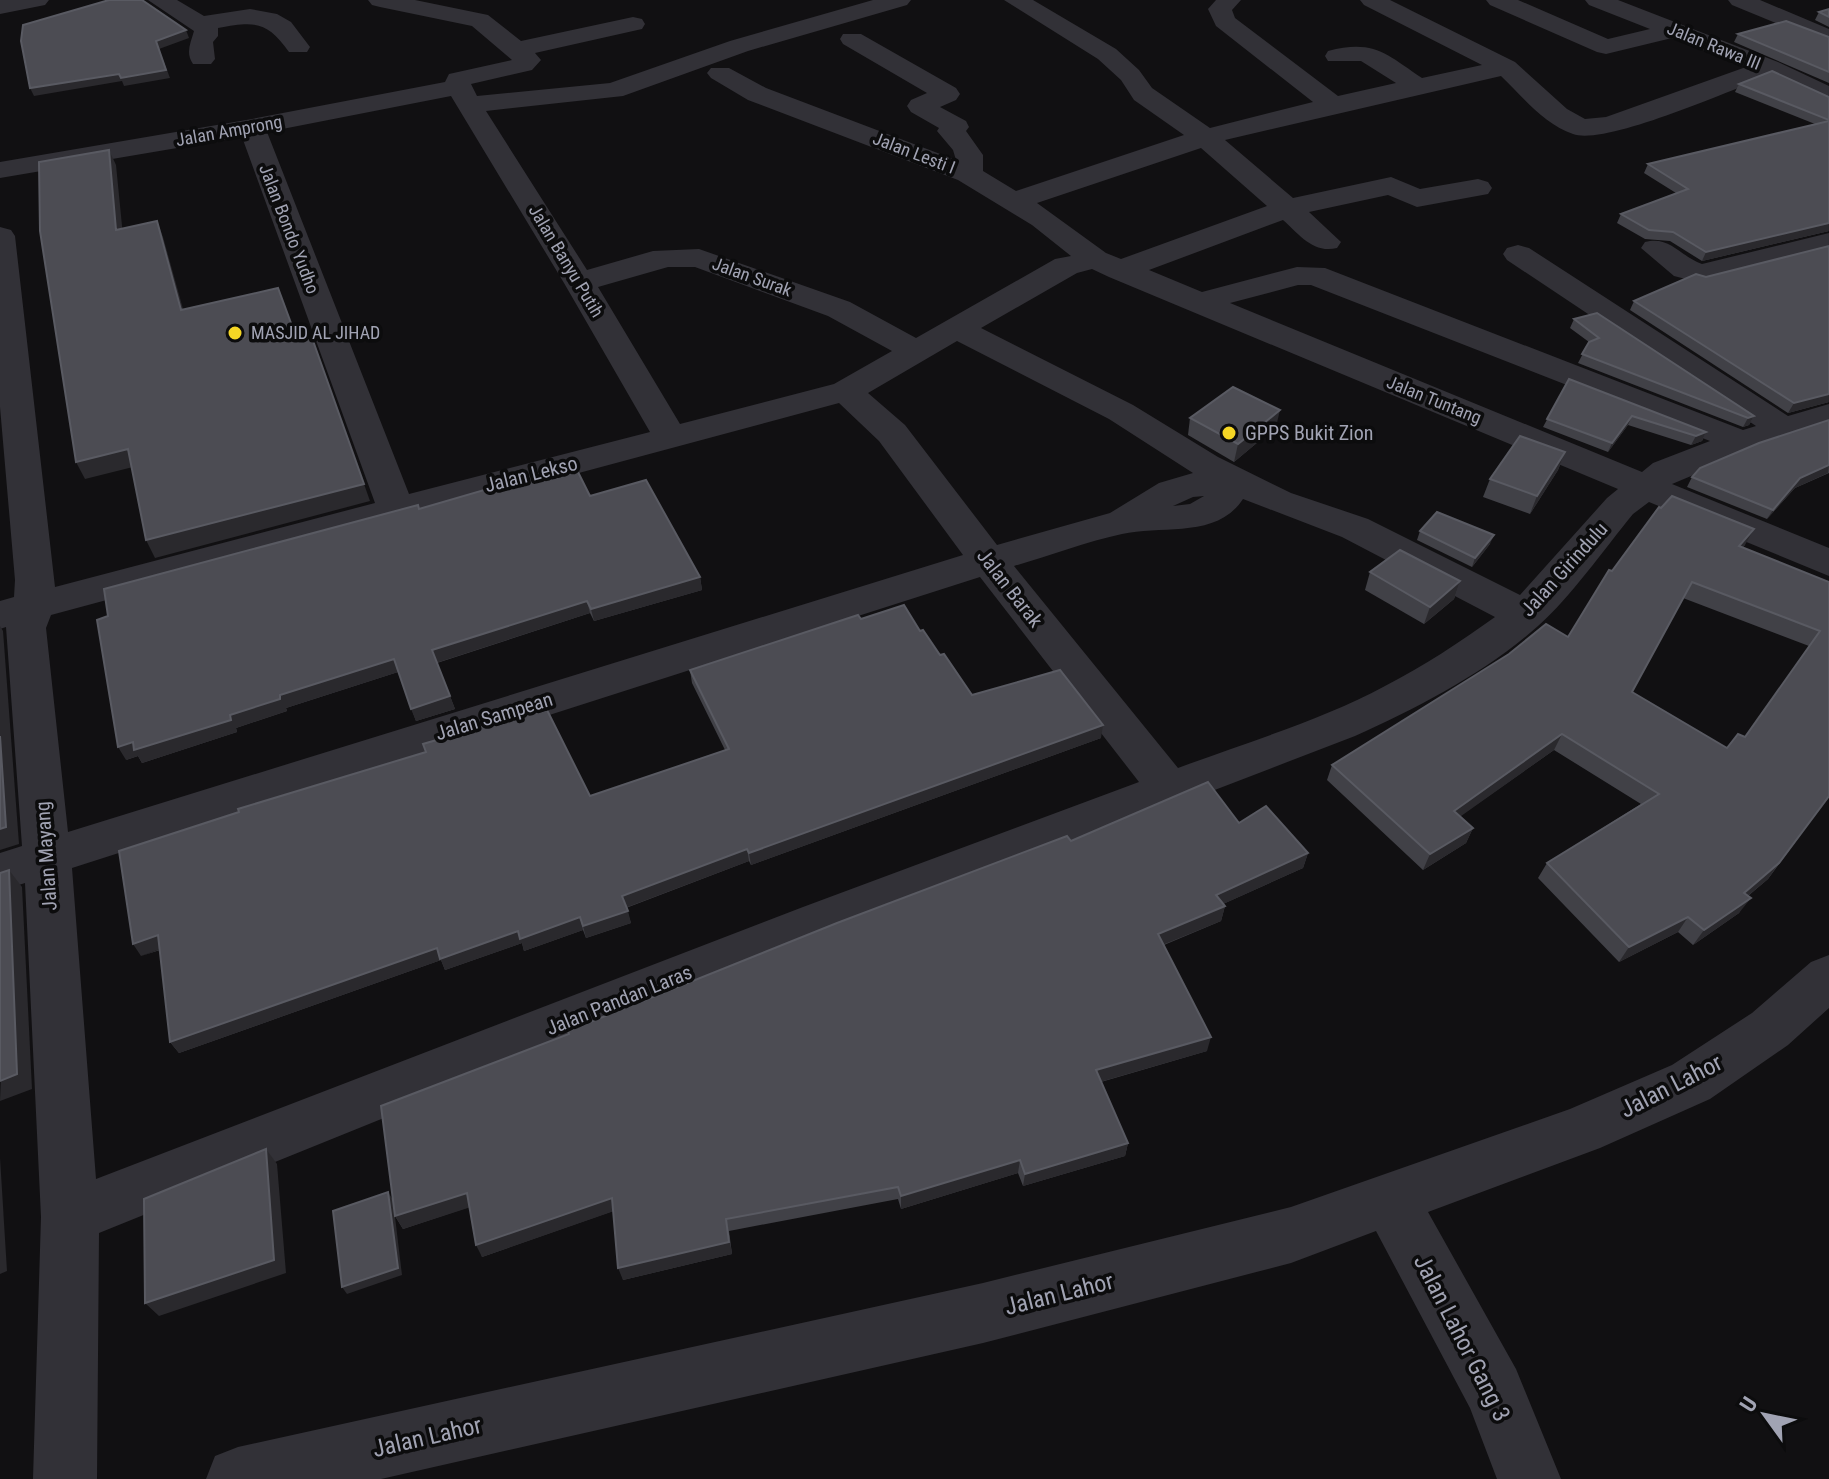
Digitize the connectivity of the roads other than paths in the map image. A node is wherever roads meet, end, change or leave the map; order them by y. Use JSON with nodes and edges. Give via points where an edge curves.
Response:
{"nodes":[{"id":1,"x":37,"y":0,"type":"edge"},
{"id":2,"x":160,"y":0,"type":"edge"},
{"id":3,"x":380,"y":0,"type":"edge"},
{"id":4,"x":899,"y":0,"type":"edge"},
{"id":5,"x":1016,"y":0,"type":"edge"},
{"id":6,"x":1229,"y":0,"type":"edge"},
{"id":7,"x":1372,"y":0,"type":"edge"},
{"id":8,"x":1498,"y":0,"type":"edge"},
{"id":9,"x":1597,"y":0,"type":"edge"},
{"id":10,"x":1740,"y":0,"type":"edge"},
{"id":11,"x":0,"y":7,"type":"edge"},
{"id":12,"x":201,"y":24,"type":"junction"},
{"id":13,"x":633,"y":24,"type":"dead end"},
{"id":14,"x":1675,"y":30,"type":"junction"},
{"id":15,"x":1829,"y":38,"type":"edge"},
{"id":16,"x":852,"y":39,"type":"dead end"},
{"id":17,"x":298,"y":47,"type":"dead end"},
{"id":18,"x":516,"y":50,"type":"junction"},
{"id":19,"x":1337,"y":56,"type":"dead end"},
{"id":20,"x":202,"y":59,"type":"dead end"},
{"id":21,"x":1506,"y":67,"type":"junction"},
{"id":22,"x":1769,"y":67,"type":"junction"},
{"id":23,"x":720,"y":73,"type":"dead end"},
{"id":24,"x":1418,"y":86,"type":"junction"},
{"id":25,"x":465,"y":96,"type":"junction"},
{"id":26,"x":1829,"y":96,"type":"edge"},
{"id":27,"x":1333,"y":105,"type":"junction"},
{"id":28,"x":252,"y":127,"type":"junction"},
{"id":29,"x":1205,"y":137,"type":"junction"},
{"id":30,"x":0,"y":170,"type":"edge"},
{"id":31,"x":968,"y":174,"type":"junction"},
{"id":32,"x":1478,"y":188,"type":"dead end"},
{"id":33,"x":1012,"y":202,"type":"junction"},
{"id":34,"x":1288,"y":208,"type":"junction"},
{"id":35,"x":0,"y":236,"type":"edge"},
{"id":36,"x":1326,"y":242,"type":"dead end"},
{"id":37,"x":1829,"y":242,"type":"edge"},
{"id":38,"x":1656,"y":248,"type":"edge"},
{"id":39,"x":1518,"y":254,"type":"dead end"},
{"id":40,"x":1107,"y":264,"type":"junction"},
{"id":41,"x":580,"y":283,"type":"junction"},
{"id":42,"x":1199,"y":302,"type":"junction"},
{"id":43,"x":956,"y":328,"type":"junction"},
{"id":44,"x":916,"y":351,"type":"junction"},
{"id":45,"x":846,"y":391,"type":"junction"},
{"id":46,"x":1829,"y":414,"type":"edge"},
{"id":47,"x":1783,"y":428,"type":"junction"},
{"id":48,"x":671,"y":438,"type":"junction"},
{"id":49,"x":1740,"y":442,"type":"junction"},
{"id":50,"x":1646,"y":485,"type":"junction"},
{"id":51,"x":1232,"y":487,"type":"junction"},
{"id":52,"x":396,"y":509,"type":"junction"},
{"id":53,"x":988,"y":561,"type":"junction"},
{"id":54,"x":1829,"y":563,"type":"edge"},
{"id":55,"x":17,"y":610,"type":"edge"},
{"id":56,"x":1525,"y":615,"type":"junction"},
{"id":57,"x":1170,"y":790,"type":"junction"},
{"id":58,"x":47,"y":857,"type":"junction"},
{"id":59,"x":0,"y":872,"type":"edge"},
{"id":60,"x":1829,"y":977,"type":"edge"},
{"id":61,"x":1390,"y":1200,"type":"junction"},
{"id":62,"x":70,"y":1217,"type":"junction"},
{"id":63,"x":65,"y":1479,"type":"edge"},
{"id":64,"x":238,"y":1479,"type":"edge"},
{"id":65,"x":1529,"y":1479,"type":"edge"}],
"edges":[{"from":1,"to":11,"type":"street"},
{"from":2,"to":12,"type":"street"},
{"from":3,"to":18,"type":"street","via":[[480,20]]},
{"from":4,"to":25,"type":"street","via":[[739,46],[614,90]]},
{"from":5,"to":29,"type":"street","via":[[1107,54],[1143,94]]},
{"from":6,"to":27,"type":"street","via":[[1220,9],[1224,21]]},
{"from":7,"to":21,"type":"street"},
{"from":8,"to":14,"type":"street","via":[[1606,47]]},
{"from":9,"to":14,"type":"street","name":"Jalan Rawa III"},
{"from":10,"to":15,"type":"street"},
{"from":12,"to":17,"type":"street","via":[[265,18],[279,24]]},
{"from":12,"to":20,"type":"street","via":[[207,30],[201,41]]},
{"from":13,"to":18,"type":"street"},
{"from":14,"to":22,"type":"street","name":"Jalan Rawa III"},
{"from":16,"to":31,"type":"street","via":[[947,94],[920,106],[956,127],[951,131],[970,152]]},
{"from":18,"to":25,"type":"street","via":[[526,64],[458,79]]},
{"from":19,"to":24,"type":"street","via":[[1364,52]]},
{"from":21,"to":22,"type":"street","via":[[1558,115],[1589,129]]},
{"from":21,"to":24,"type":"street"},
{"from":22,"to":26,"type":"street","name":"Jalan Rawa III"},
{"from":23,"to":31,"type":"street","name":"Jalan Lesti I","via":[[757,94]]},
{"from":24,"to":27,"type":"street"},
{"from":25,"to":28,"type":"street","name":"Jalan Amprong"},
{"from":25,"to":41,"type":"street","name":"Jalan Banyu Putih"},
{"from":27,"to":29,"type":"street"},
{"from":28,"to":30,"type":"street","name":"Jalan Amprong"},
{"from":28,"to":52,"type":"street","name":"Jalan Bondo Yudho"},
{"from":29,"to":33,"type":"street"},
{"from":29,"to":34,"type":"street"},
{"from":31,"to":33,"type":"street","name":"Jalan Lesti I"},
{"from":32,"to":34,"type":"street","via":[[1417,198],[1391,186]]},
{"from":33,"to":40,"type":"street","name":"Jalan Lesti I"},
{"from":34,"to":36,"type":"street"},
{"from":34,"to":40,"type":"street"},
{"from":35,"to":55,"type":"street","name":"Jalan Mayang","via":[[35,580]]},
{"from":37,"to":38,"type":"street","via":[[1701,274]]},
{"from":39,"to":47,"type":"street"},
{"from":40,"to":42,"type":"street","name":"Jalan Tuntang"},
{"from":40,"to":43,"type":"street","name":"Jalan Lekso","via":[[1066,266]]},
{"from":41,"to":44,"type":"street","name":"Jalan Surak","via":[[661,258],[699,258],[839,309]]},
{"from":41,"to":48,"type":"street","name":"Jalan Banyu Putih"},
{"from":42,"to":49,"type":"street","via":[[1314,275]]},
{"from":42,"to":50,"type":"street","name":"Jalan Tuntang"},
{"from":43,"to":44,"type":"street","name":"Jalan Lekso"},
{"from":43,"to":51,"type":"street","via":[[1121,412]]},
{"from":44,"to":45,"type":"street","name":"Jalan Lekso"},
{"from":45,"to":48,"type":"street","name":"Jalan Lekso"},
{"from":45,"to":53,"type":"street","name":"Jalan Barak","via":[[892,433]]},
{"from":46,"to":47,"type":"street","name":"Jalan Girindulu"},
{"from":47,"to":49,"type":"street","name":"Jalan Girindulu"},
{"from":48,"to":52,"type":"street","name":"Jalan Lekso"},
{"from":49,"to":50,"type":"street","name":"Jalan Girindulu","via":[[1666,471]]},
{"from":50,"to":54,"type":"street","name":"Jalan Tuntang"},
{"from":50,"to":56,"type":"street","name":"Jalan Girindulu","via":[[1620,506]]},
{"from":51,"to":53,"type":"street","name":"Jalan Sampean","via":[[1217,507],[1205,513],[1123,521]]},
{"from":51,"to":56,"type":"street","via":[[1355,528]]},
{"from":52,"to":55,"type":"street","name":"Jalan Lekso"},
{"from":53,"to":57,"type":"street","name":"Jalan Barak"},
{"from":53,"to":58,"type":"street","name":"Jalan Sampean"},
{"from":55,"to":58,"type":"street","name":"Jalan Mayang","via":[[26,628]]},
{"from":56,"to":57,"type":"street","name":"Jalan Girindulu","via":[[1399,698]]},
{"from":57,"to":62,"type":"street","name":"Jalan Pandan Laras","via":[[820,921]]},
{"from":58,"to":59,"type":"street","name":"Jalan Sampean"},
{"from":58,"to":62,"type":"street","name":"Jalan Mayang"},
{"from":60,"to":61,"type":"street","name":"Jalan Lahor","via":[[1770,1029],[1691,1082],[1581,1130]]},
{"from":61,"to":64,"type":"street","name":"Jalan Lahor","via":[[1291,1235],[983,1313]]},
{"from":61,"to":65,"type":"street","name":"Jalan Lahor Gang 3","via":[[1494,1391]]},
{"from":62,"to":63,"type":"street","name":"Jalan Mayang"}]}
